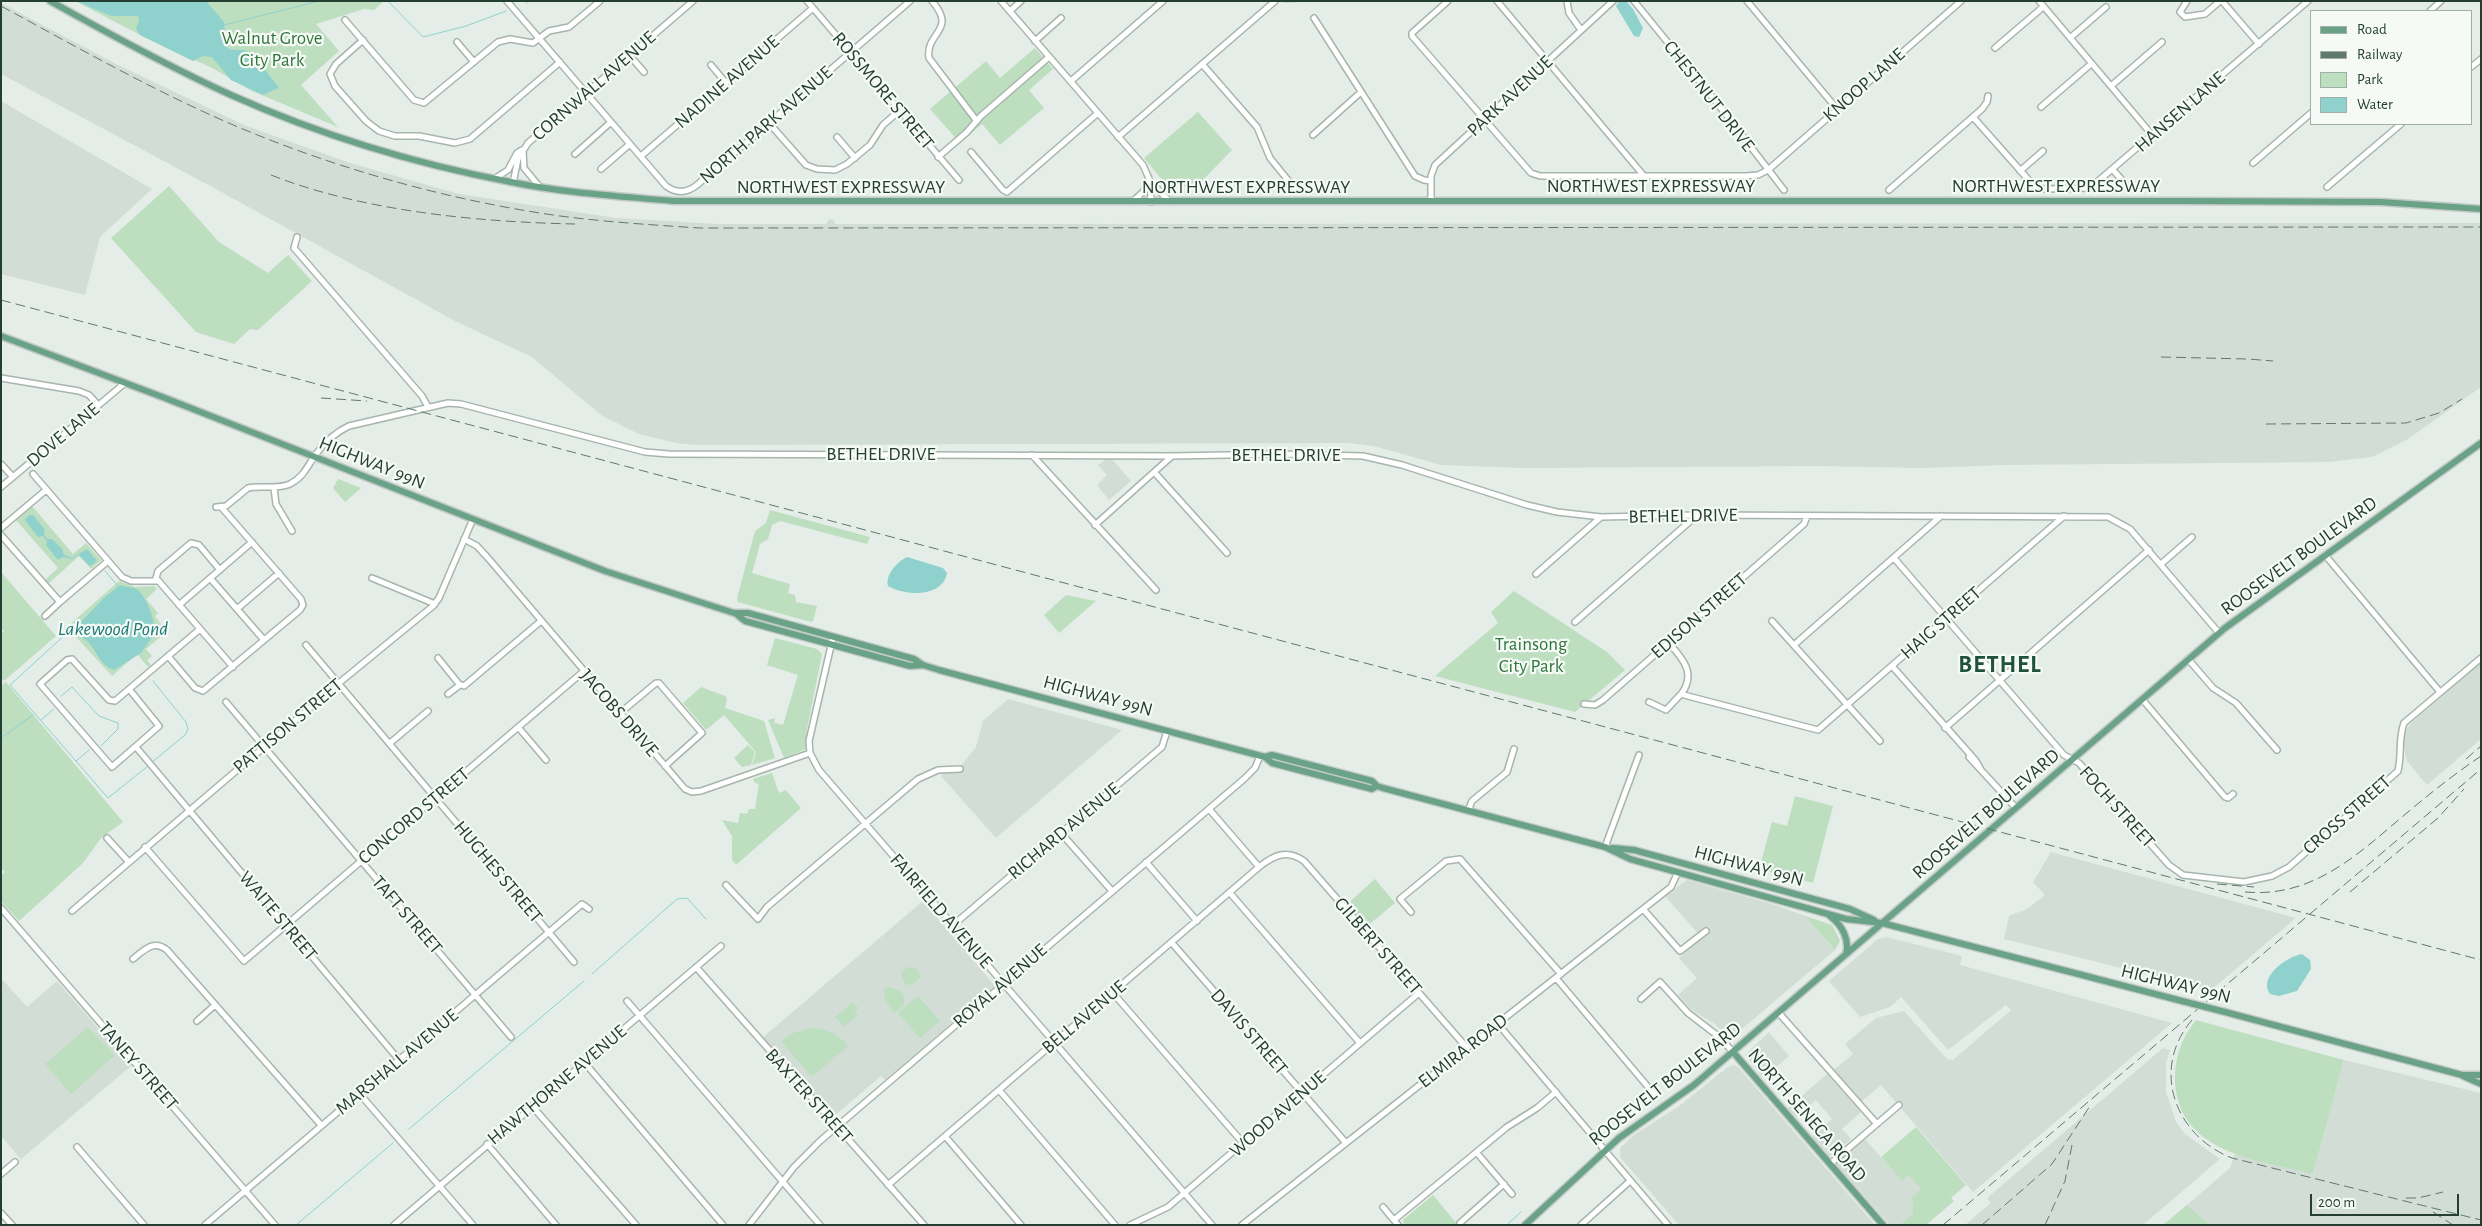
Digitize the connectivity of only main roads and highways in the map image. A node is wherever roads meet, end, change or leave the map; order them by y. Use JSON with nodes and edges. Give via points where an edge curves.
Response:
{"nodes":[{"id":1,"x":50,"y":1,"type":"edge"},
{"id":2,"x":2481,"y":208,"type":"edge"},
{"id":3,"x":1,"y":336,"type":"edge"},
{"id":4,"x":2481,"y":443,"type":"edge"},
{"id":5,"x":734,"y":613,"type":"junction"},
{"id":6,"x":923,"y":665,"type":"junction"},
{"id":7,"x":1605,"y":847,"type":"junction"},
{"id":8,"x":1825,"y":912,"type":"junction"},
{"id":9,"x":1882,"y":923,"type":"junction"},
{"id":10,"x":1846,"y":954,"type":"junction"},
{"id":11,"x":1733,"y":1052,"type":"junction"},
{"id":12,"x":2462,"y":1075,"type":"junction"},
{"id":13,"x":2481,"y":1075,"type":"edge"},
{"id":14,"x":2481,"y":1084,"type":"edge"},
{"id":15,"x":1524,"y":1225,"type":"edge"},
{"id":16,"x":1883,"y":1225,"type":"edge"}],
"edges":[{"from":1,"to":2,"type":"main road","name":"NORTHWEST EXPRESSWAY","via":[[231,95],[294,121],[410,159],[513,183],[673,201],[2381,202]]},
{"from":3,"to":5,"type":"main road","name":"HIGHWAY 99N","via":[[605,571]]},
{"from":4,"to":9,"type":"main road","name":"ROOSEVELT BOULEVARD","via":[[2219,633]]},
{"from":5,"to":6,"type":"main road","name":"HIGHWAY 99N","via":[[748,613],[914,659]]},
{"from":5,"to":6,"type":"main road","name":"HIGHWAY 99N","via":[[745,621],[831,645],[910,666]]},
{"from":6,"to":7,"type":"main road","name":"HIGHWAY 99N","via":[[1262,756],[1272,762],[1372,789],[1377,786]]},
{"from":7,"to":8,"type":"main road","name":"HIGHWAY 99N","via":[[1630,859]]},
{"from":7,"to":9,"type":"main road","name":"HIGHWAY 99N","via":[[1634,850],[1850,909]]},
{"from":8,"to":9,"type":"main road","name":"HIGHWAY 99N"},
{"from":8,"to":10,"type":"main road","via":[[1840,926],[1848,942]]},
{"from":9,"to":10,"type":"main road","name":"ROOSEVELT BOULEVARD"},
{"from":9,"to":12,"type":"main road","name":"HIGHWAY 99N","bridge":true},
{"from":10,"to":11,"type":"main road","name":"ROOSEVELT BOULEVARD"},
{"from":11,"to":15,"type":"main road","name":"ROOSEVELT BOULEVARD","via":[[1605,1150]]},
{"from":11,"to":16,"type":"main road","name":"NORTH SENECA ROAD"},
{"from":12,"to":13,"type":"main road"},
{"from":12,"to":14,"type":"main road"}]}
